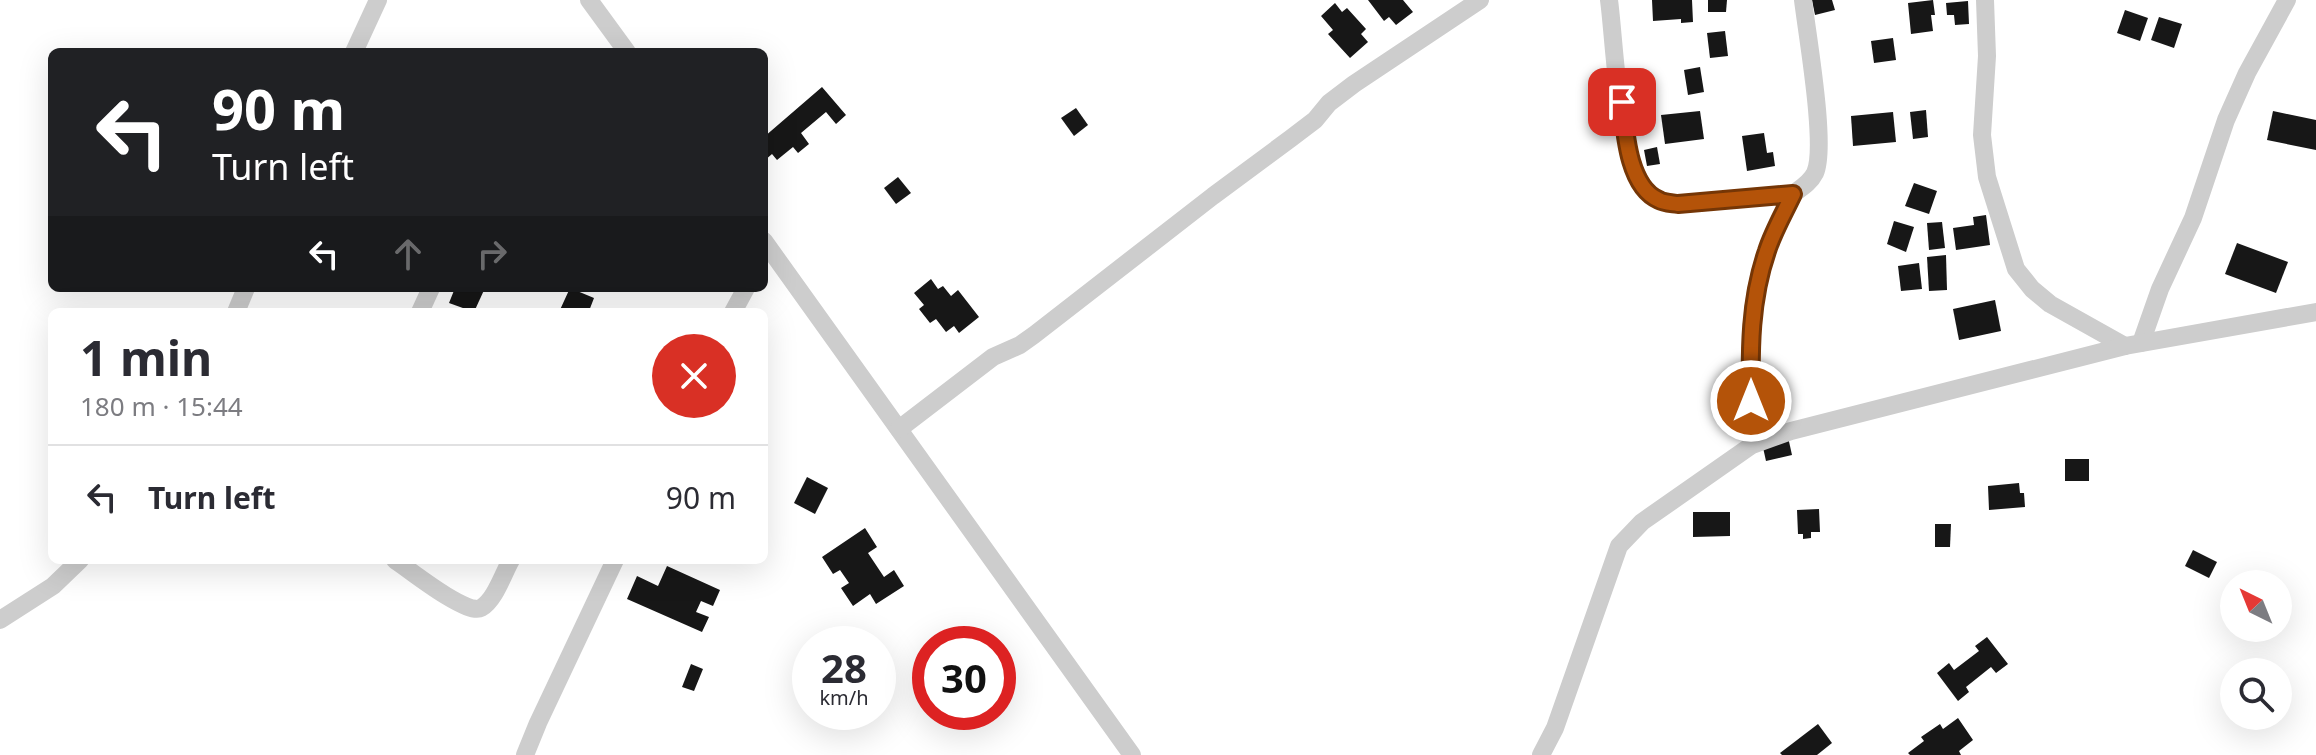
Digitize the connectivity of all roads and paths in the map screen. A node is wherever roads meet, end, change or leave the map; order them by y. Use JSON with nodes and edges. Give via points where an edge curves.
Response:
{"nodes":[{"id":1,"x":378,"y":0,"type":"edge"},
{"id":2,"x":589,"y":0,"type":"edge"},
{"id":3,"x":1480,"y":0,"type":"edge"},
{"id":4,"x":1609,"y":0,"type":"edge"},
{"id":5,"x":1803,"y":0,"type":"edge"},
{"id":6,"x":1985,"y":0,"type":"edge"},
{"id":7,"x":2287,"y":0,"type":"edge"},
{"id":8,"x":356,"y":48,"type":"edge"},
{"id":9,"x":624,"y":48,"type":"edge"},
{"id":10,"x":1793,"y":194,"type":"junction"},
{"id":11,"x":768,"y":255,"type":"edge"},
{"id":12,"x":2316,"y":312,"type":"edge"},
{"id":13,"x":2133,"y":344,"type":"junction"},
{"id":14,"x":899,"y":429,"type":"junction"},
{"id":15,"x":1752,"y":445,"type":"junction"},
{"id":16,"x":76,"y":564,"type":"edge"},
{"id":17,"x":401,"y":564,"type":"edge"},
{"id":18,"x":509,"y":564,"type":"edge"},
{"id":19,"x":613,"y":564,"type":"edge"},
{"id":20,"x":0,"y":620,"type":"edge"},
{"id":21,"x":525,"y":755,"type":"edge"},
{"id":22,"x":1132,"y":755,"type":"edge"},
{"id":23,"x":1541,"y":755,"type":"edge"}],
"edges":[{"from":1,"to":8,"type":"street"},
{"from":2,"to":9,"type":"street"},
{"from":3,"to":14,"type":"street","via":[[1354,84],[1282,146],[1034,335],[993,357]]},
{"from":4,"to":10,"type":"street","via":[[1629,160],[1647,192],[1659,201],[1678,204]]},
{"from":5,"to":10,"type":"street","via":[[1820,144],[1815,172]]},
{"from":6,"to":13,"type":"street","via":[[1982,135],[1987,177],[2016,269],[2050,304]]},
{"from":7,"to":13,"type":"street","via":[[2247,73],[2193,218]]},
{"from":10,"to":15,"type":"street","via":[[1767,250],[1757,287],[1751,327]]},
{"from":11,"to":14,"type":"street"},
{"from":12,"to":13,"type":"street"},
{"from":13,"to":15,"type":"street"},
{"from":14,"to":22,"type":"street"},
{"from":15,"to":23,"type":"street","via":[[1642,522],[1619,546]]},
{"from":16,"to":20,"type":"street","via":[[53,586]]},
{"from":17,"to":18,"type":"street","via":[[472,610],[491,596]]},
{"from":19,"to":21,"type":"street"}]}
